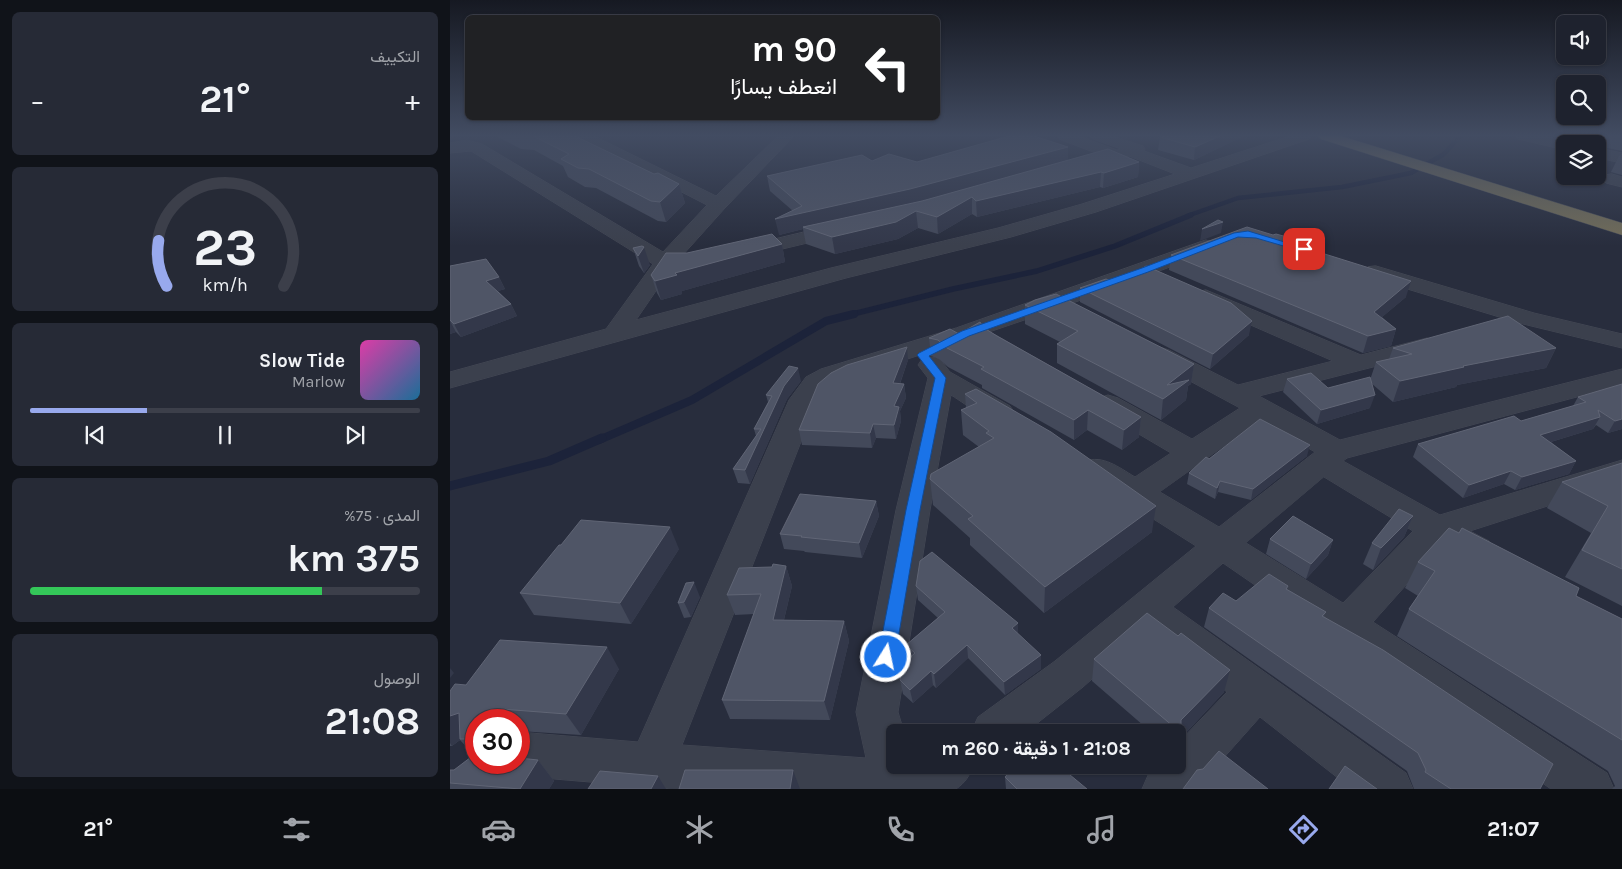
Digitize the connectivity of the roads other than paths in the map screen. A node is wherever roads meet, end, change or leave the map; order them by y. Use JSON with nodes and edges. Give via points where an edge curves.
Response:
{"nodes":[{"id":1,"x":518,"y":173,"type":"edge"},
{"id":2,"x":656,"y":173,"type":"edge"},
{"id":3,"x":749,"y":173,"type":"edge"},
{"id":4,"x":1188,"y":173,"type":"edge"},
{"id":5,"x":1443,"y":173,"type":"edge"},
{"id":6,"x":1471,"y":173,"type":"edge"},
{"id":7,"x":718,"y":204,"type":"junction"},
{"id":8,"x":1622,"y":220,"type":"edge"},
{"id":9,"x":859,"y":225,"type":"edge"},
{"id":10,"x":1622,"y":229,"type":"edge"},
{"id":11,"x":1229,"y":237,"type":"edge"},
{"id":12,"x":665,"y":262,"type":"junction"},
{"id":13,"x":1350,"y":264,"type":"edge"},
{"id":14,"x":1145,"y":270,"type":"junction"},
{"id":15,"x":1527,"y":318,"type":"junction"},
{"id":16,"x":1490,"y":328,"type":"edge"},
{"id":17,"x":616,"y":332,"type":"junction"},
{"id":18,"x":984,"y":335,"type":"junction"},
{"id":19,"x":1453,"y":339,"type":"edge"},
{"id":20,"x":1622,"y":341,"type":"edge"},
{"id":21,"x":1141,"y":346,"type":"edge"},
{"id":22,"x":1361,"y":364,"type":"junction"},
{"id":23,"x":1622,"y":377,"type":"edge"},
{"id":24,"x":941,"y":378,"type":"junction"},
{"id":25,"x":450,"y":380,"type":"edge"},
{"id":26,"x":1090,"y":394,"type":"edge"},
{"id":27,"x":1247,"y":401,"type":"junction"},
{"id":28,"x":1026,"y":428,"type":"edge"},
{"id":29,"x":1069,"y":452,"type":"edge"},
{"id":30,"x":1193,"y":452,"type":"junction"},
{"id":31,"x":1329,"y":456,"type":"junction"},
{"id":32,"x":1617,"y":476,"type":"edge"},
{"id":33,"x":1137,"y":492,"type":"junction"},
{"id":34,"x":1436,"y":529,"type":"junction"},
{"id":35,"x":1222,"y":545,"type":"junction"},
{"id":36,"x":1503,"y":564,"type":"edge"},
{"id":37,"x":1146,"y":608,"type":"junction"},
{"id":38,"x":1346,"y":625,"type":"junction"},
{"id":39,"x":1257,"y":690,"type":"junction"},
{"id":40,"x":1004,"y":724,"type":"edge"},
{"id":41,"x":530,"y":755,"type":"edge"},
{"id":42,"x":651,"y":765,"type":"junction"},
{"id":43,"x":939,"y":774,"type":"edge"},
{"id":44,"x":893,"y":786,"type":"edge"},
{"id":45,"x":1165,"y":789,"type":"edge"},
{"id":46,"x":1390,"y":789,"type":"edge"},
{"id":47,"x":1591,"y":789,"type":"edge"}],
"edges":[{"from":1,"to":12,"type":"street"},
{"from":2,"to":7,"type":"street"},
{"from":3,"to":7,"type":"street"},
{"from":4,"to":17,"type":"street","via":[[1004,234]]},
{"from":5,"to":10,"type":"highway"},
{"from":6,"to":8,"type":"highway"},
{"from":7,"to":12,"type":"street"},
{"from":9,"to":12,"type":"street","via":[[685,264]]},
{"from":11,"to":14,"type":"street"},
{"from":12,"to":17,"type":"street"},
{"from":13,"to":15,"type":"street"},
{"from":14,"to":18,"type":"street","via":[[1069,308]]},
{"from":14,"to":22,"type":"street"},
{"from":15,"to":16,"type":"street"},
{"from":15,"to":20,"type":"street"},
{"from":17,"to":25,"type":"street"},
{"from":18,"to":24,"type":"street","via":[[922,355]]},
{"from":18,"to":42,"type":"street","via":[[830,375],[806,394]]},
{"from":19,"to":22,"type":"street"},
{"from":21,"to":27,"type":"street"},
{"from":22,"to":27,"type":"street"},
{"from":23,"to":31,"type":"street"},
{"from":24,"to":28,"type":"street"},
{"from":24,"to":44,"type":"street","via":[[876,712]]},
{"from":26,"to":30,"type":"street"},
{"from":27,"to":30,"type":"street"},
{"from":27,"to":31,"type":"street"},
{"from":29,"to":33,"type":"street"},
{"from":30,"to":33,"type":"street"},
{"from":31,"to":34,"type":"street"},
{"from":31,"to":35,"type":"street"},
{"from":32,"to":34,"type":"street"},
{"from":33,"to":35,"type":"street"},
{"from":34,"to":36,"type":"street"},
{"from":34,"to":38,"type":"street"},
{"from":35,"to":37,"type":"street"},
{"from":35,"to":38,"type":"street"},
{"from":37,"to":39,"type":"street"},
{"from":37,"to":40,"type":"street"},
{"from":38,"to":47,"type":"street"},
{"from":39,"to":45,"type":"street"},
{"from":39,"to":46,"type":"street"},
{"from":41,"to":42,"type":"street"},
{"from":42,"to":44,"type":"street"},
{"from":43,"to":44,"type":"street","via":[[927,780]]}]}
